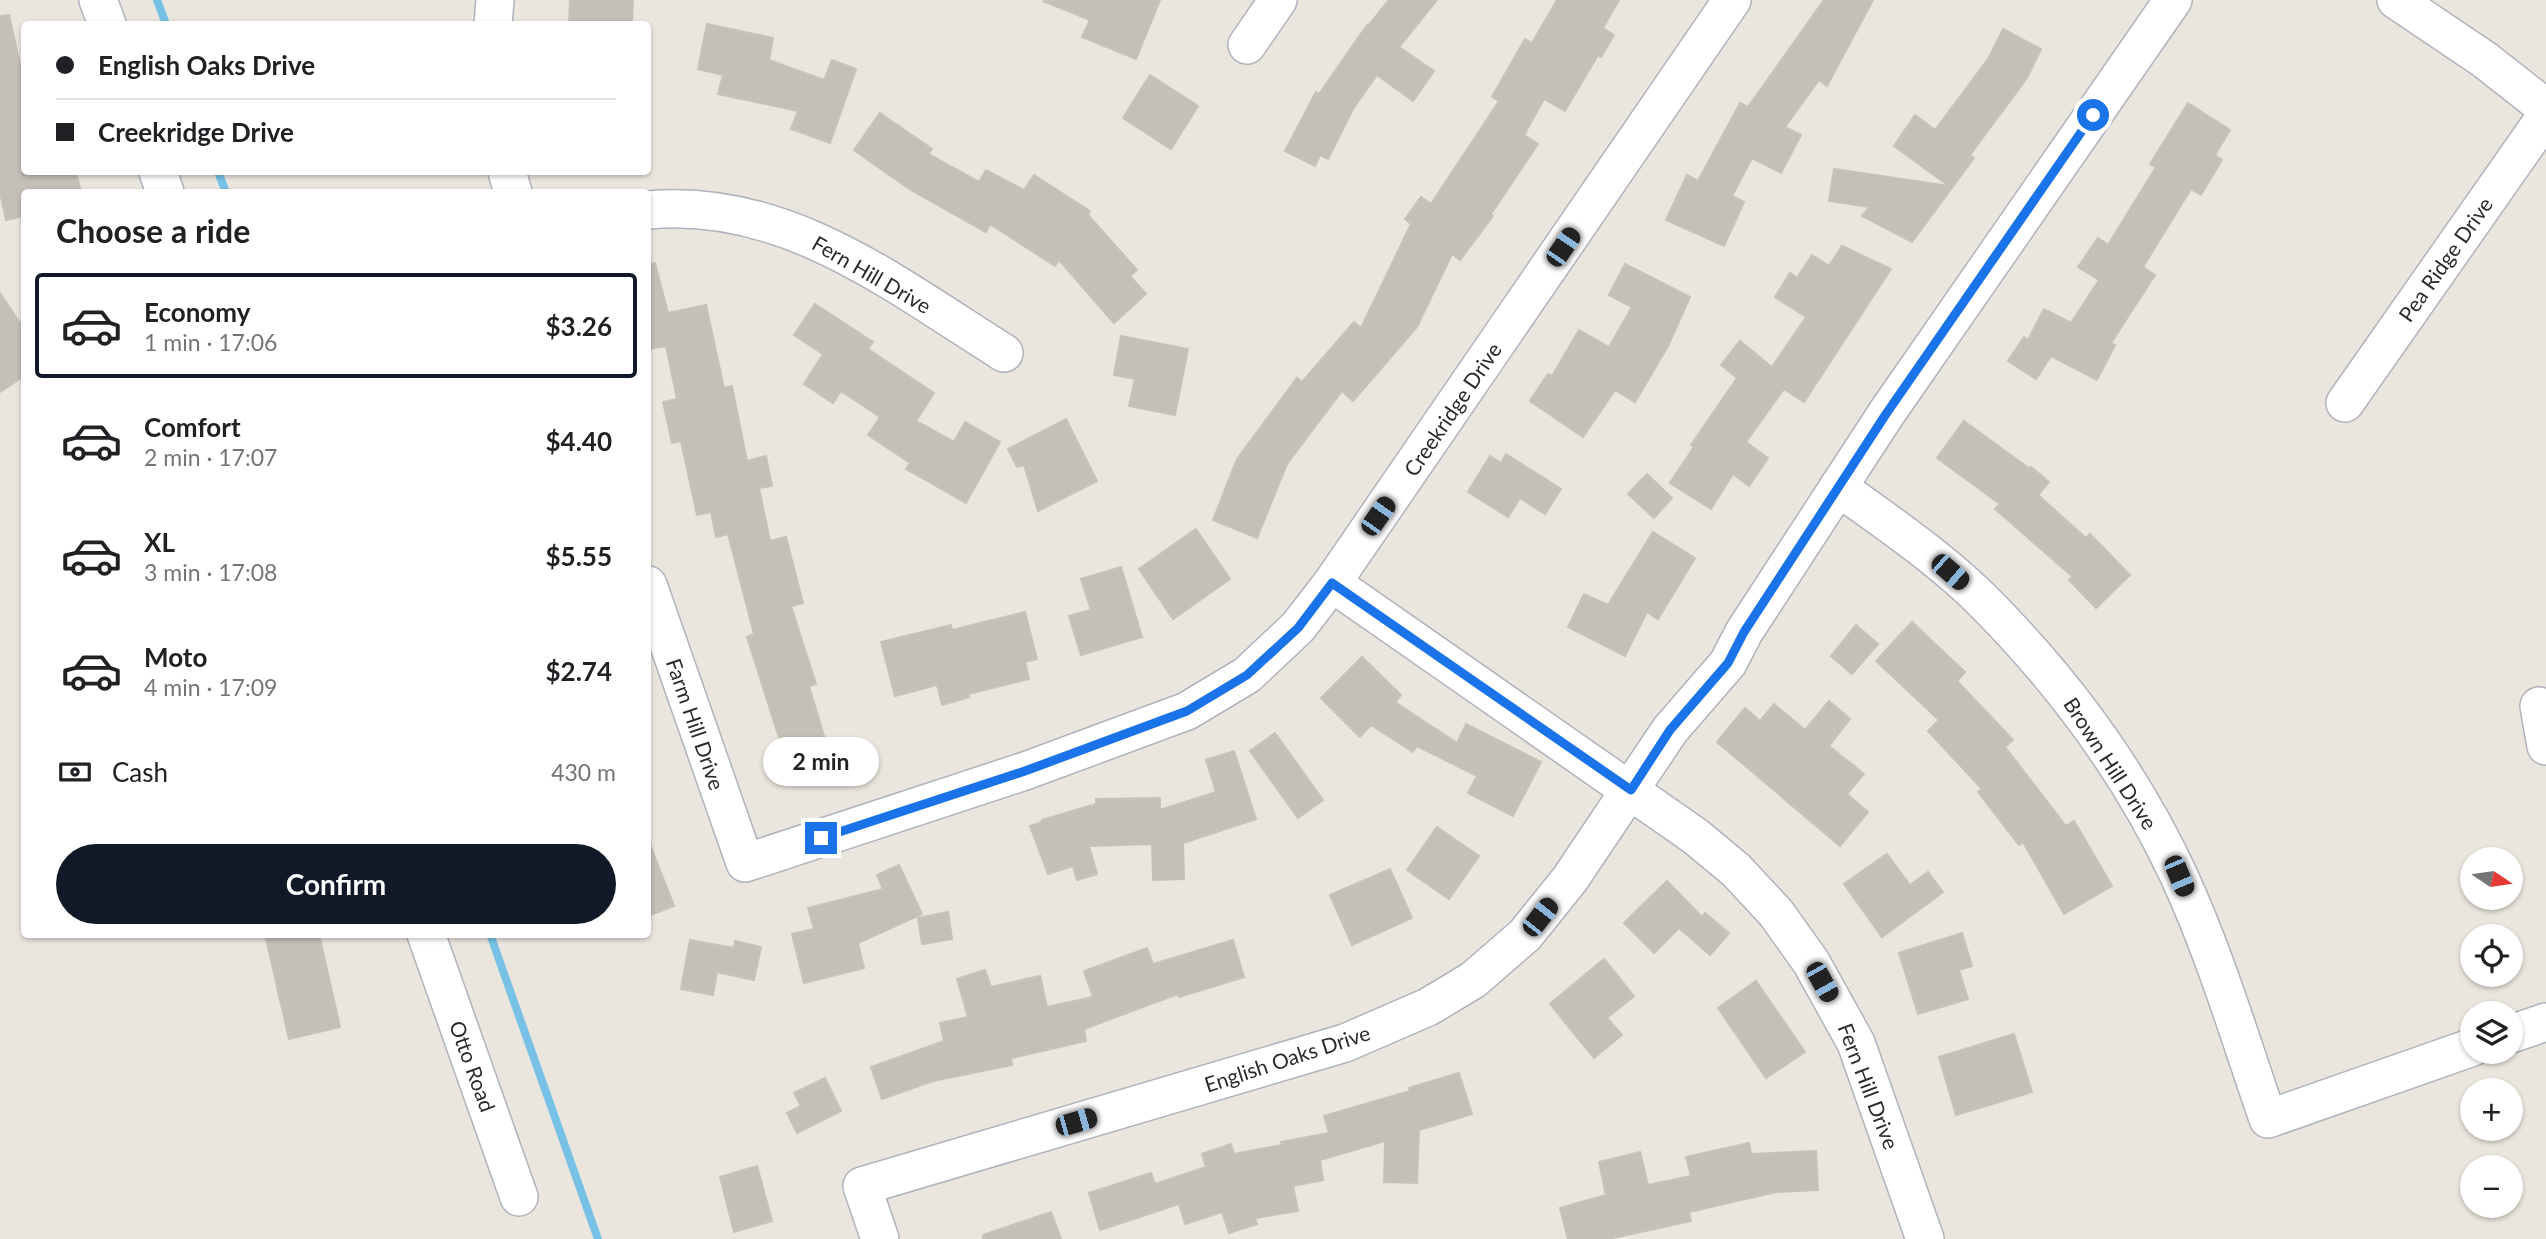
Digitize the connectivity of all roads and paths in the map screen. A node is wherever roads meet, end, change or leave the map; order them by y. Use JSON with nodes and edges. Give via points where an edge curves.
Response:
{"nodes":[{"id":1,"x":98,"y":0,"type":"edge"},
{"id":2,"x":495,"y":0,"type":"edge"},
{"id":3,"x":1278,"y":0,"type":"edge"},
{"id":4,"x":1732,"y":0,"type":"edge"},
{"id":5,"x":2173,"y":0,"type":"edge"},
{"id":6,"x":2396,"y":0,"type":"edge"},
{"id":7,"x":106,"y":21,"type":"edge"},
{"id":8,"x":494,"y":21,"type":"edge"},
{"id":9,"x":1247,"y":45,"type":"dead end"},
{"id":10,"x":2546,"y":108,"type":"edge"},
{"id":11,"x":2546,"y":116,"type":"edge"},
{"id":12,"x":651,"y":210,"type":"edge"},
{"id":13,"x":1004,"y":353,"type":"dead end"},
{"id":14,"x":2345,"y":403,"type":"dead end"},
{"id":15,"x":1838,"y":487,"type":"junction"},
{"id":16,"x":1332,"y":583,"type":"junction"},
{"id":17,"x":651,"y":594,"type":"edge"},
{"id":18,"x":2539,"y":706,"type":"dead end"},
{"id":19,"x":2546,"y":746,"type":"edge"},
{"id":20,"x":1631,"y":790,"type":"junction"},
{"id":21,"x":745,"y":863,"type":"joint"},
{"id":22,"x":427,"y":938,"type":"edge"},
{"id":23,"x":2546,"y":1021,"type":"edge"},
{"id":24,"x":2523,"y":1030,"type":"edge"},
{"id":25,"x":2460,"y":1052,"type":"edge"},
{"id":26,"x":519,"y":1198,"type":"dead end"},
{"id":27,"x":1922,"y":1238,"type":"edge"},
{"id":28,"x":880,"y":1239,"type":"edge"}],
"edges":[{"from":1,"to":7,"type":"street"},
{"from":2,"to":8,"type":"street"},
{"from":3,"to":9,"type":"street"},
{"from":4,"to":16,"type":"street","name":"Creekridge Drive"},
{"from":5,"to":15,"type":"street","name":"English Oaks Drive"},
{"from":6,"to":10,"type":"street","via":[[2486,60]]},
{"from":11,"to":14,"type":"street","name":"Pea Ridge Drive"},
{"from":12,"to":13,"type":"street","name":"Fern Hill Drive","via":[[723,212],[822,242]]},
{"from":15,"to":20,"type":"street","name":"English Oaks Drive","via":[[1728,663],[1670,730]]},
{"from":15,"to":25,"type":"street","name":"Brown Hill Drive","via":[[1932,556],[1986,603],[2058,683],[2102,743],[2179,876],[2268,1119]]},
{"from":16,"to":20,"type":"street","name":"Fern Hill Drive"},
{"from":16,"to":21,"type":"street","name":"Creekridge Drive","via":[[1298,628],[1247,675],[1187,711],[1025,771]]},
{"from":17,"to":21,"type":"street","name":"Farm Hill Drive"},
{"from":18,"to":19,"type":"street"},
{"from":20,"to":27,"type":"street","name":"Fern Hill Drive","via":[[1736,870],[1776,913],[1811,962],[1856,1043]]},
{"from":20,"to":28,"type":"street","name":"English Oaks Drive","via":[[1525,935],[1473,980],[1428,1007],[1345,1043],[862,1186]]},
{"from":22,"to":26,"type":"street","name":"Otto Road"},
{"from":23,"to":24,"type":"street"}]}
